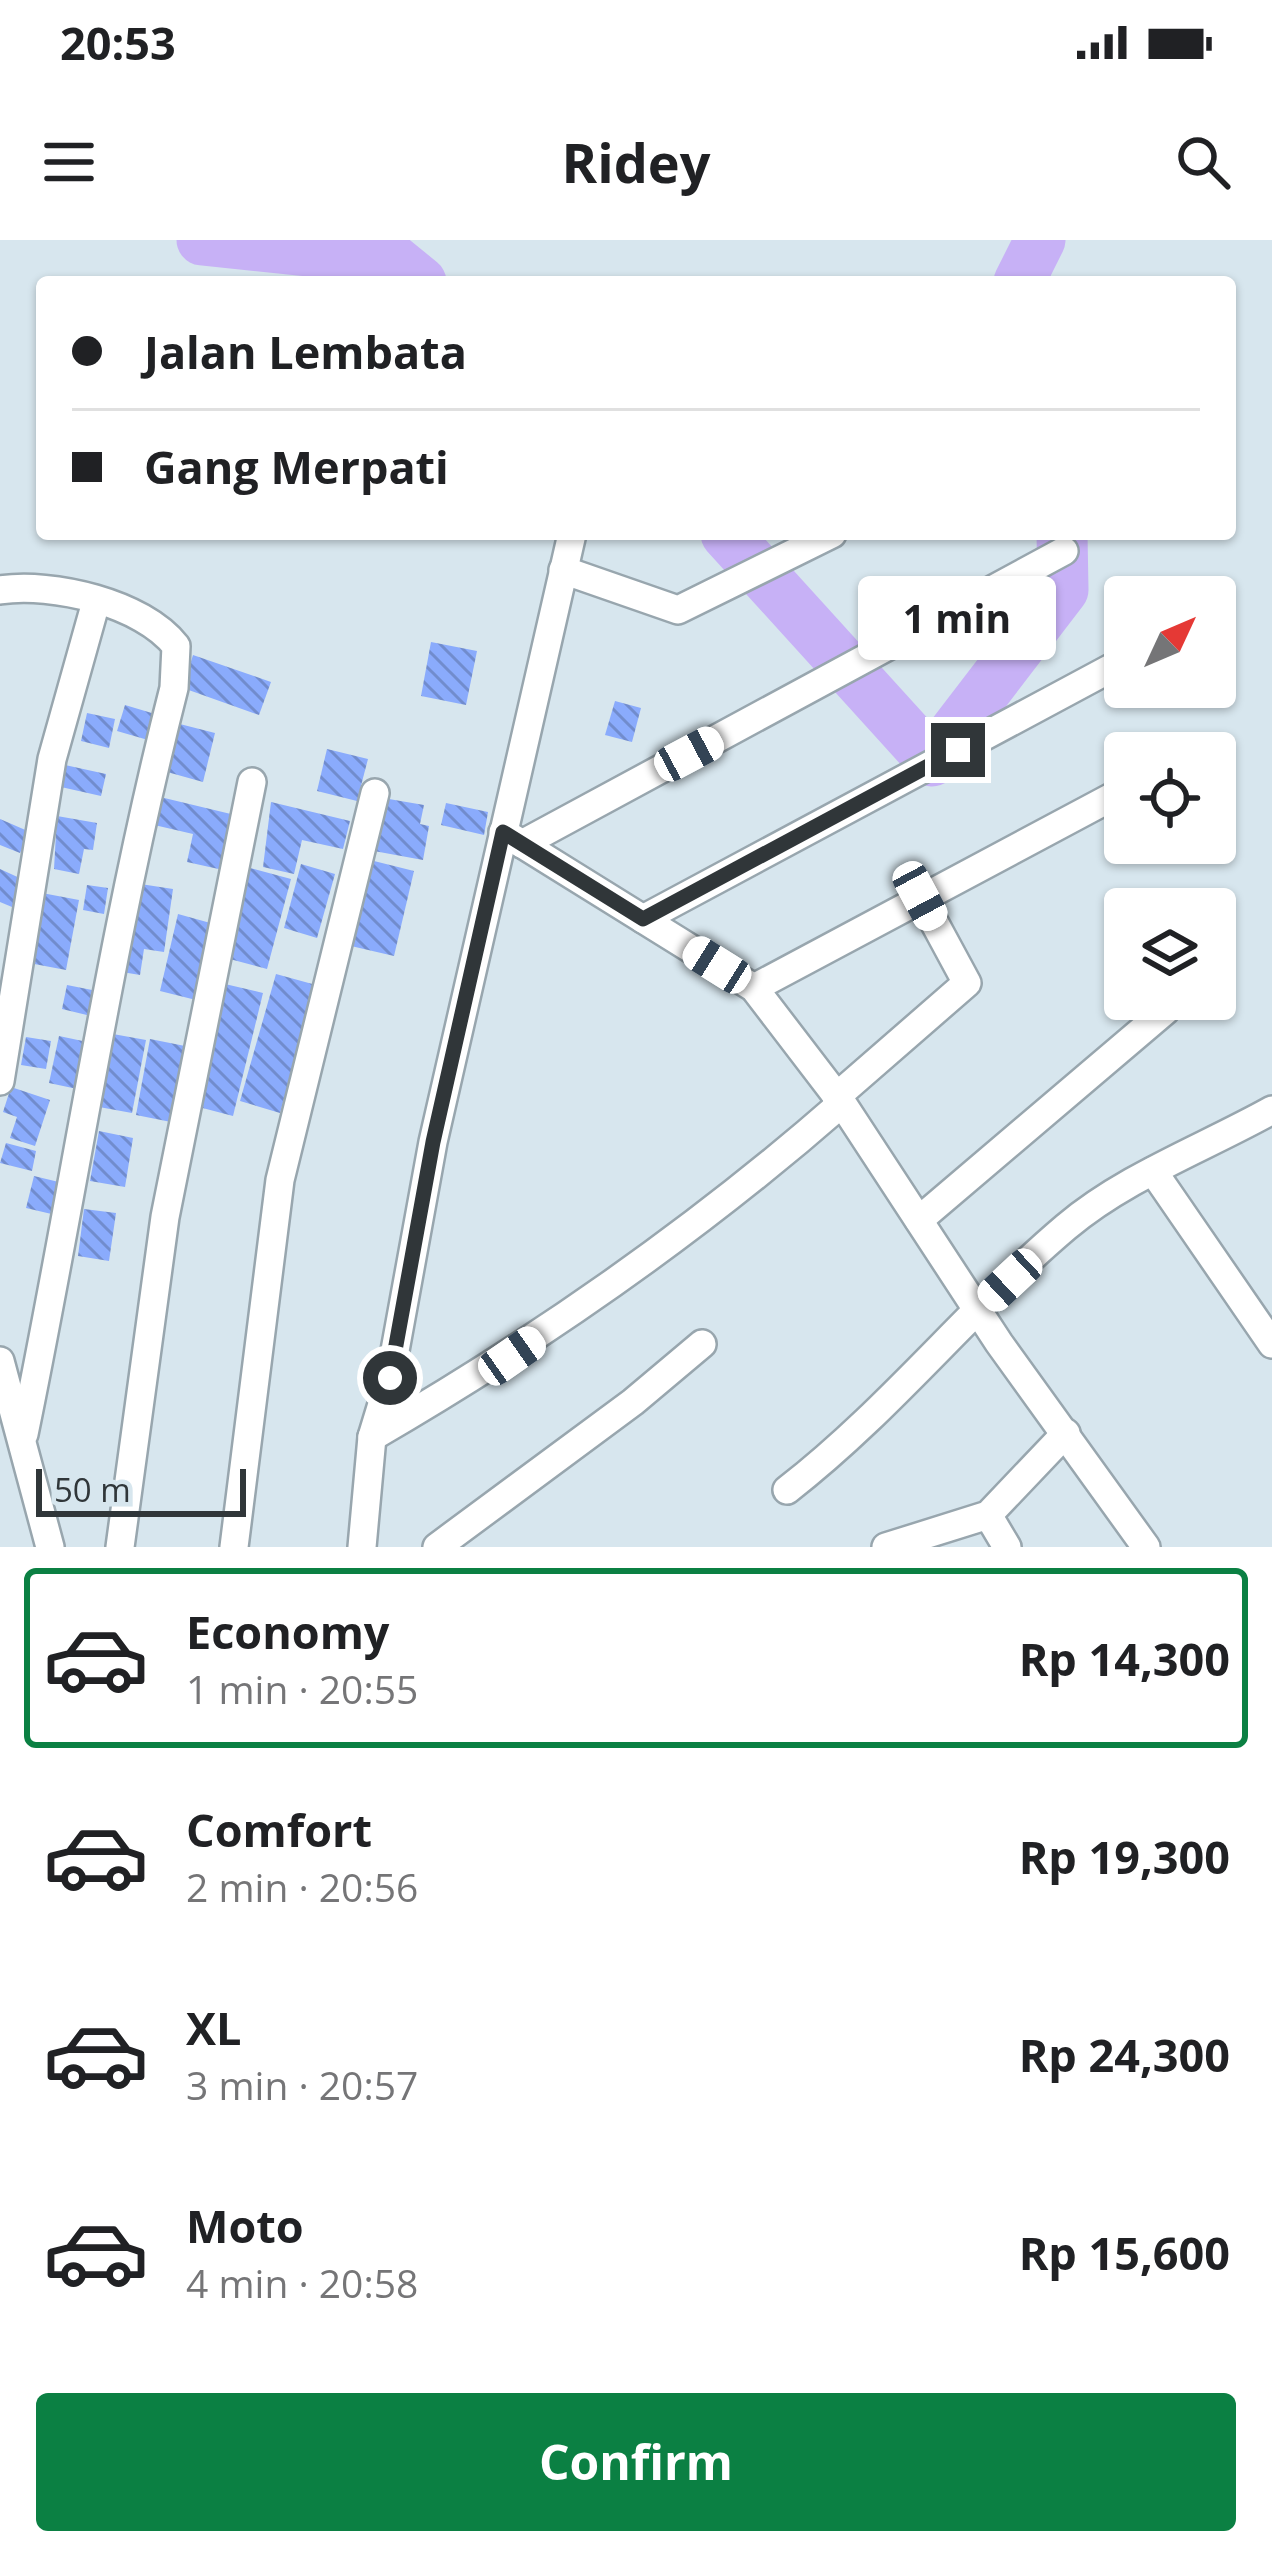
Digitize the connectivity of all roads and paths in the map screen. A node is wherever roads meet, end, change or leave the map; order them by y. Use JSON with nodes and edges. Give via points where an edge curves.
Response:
{"nodes":[{"id":1,"x":570,"y":540,"type":"edge"},
{"id":2,"x":820,"y":540,"type":"edge"},
{"id":3,"x":1064,"y":551,"type":"dead end"},
{"id":4,"x":563,"y":570,"type":"junction"},
{"id":5,"x":0,"y":590,"type":"edge"},
{"id":6,"x":96,"y":602,"type":"junction"},
{"id":7,"x":1104,"y":672,"type":"edge"},
{"id":8,"x":252,"y":782,"type":"dead end"},
{"id":9,"x":375,"y":793,"type":"dead end"},
{"id":10,"x":1104,"y":801,"type":"edge"},
{"id":11,"x":513,"y":838,"type":"junction"},
{"id":12,"x":920,"y":896,"type":"junction"},
{"id":13,"x":643,"y":919,"type":"junction"},
{"id":14,"x":754,"y":988,"type":"junction"},
{"id":15,"x":1154,"y":1020,"type":"edge"},
{"id":16,"x":0,"y":1082,"type":"edge"},
{"id":17,"x":839,"y":1100,"type":"junction"},
{"id":18,"x":1269,"y":1119,"type":"edge"},
{"id":19,"x":1153,"y":1172,"type":"junction"},
{"id":20,"x":919,"y":1220,"type":"junction"},
{"id":21,"x":980,"y":1307,"type":"junction"},
{"id":22,"x":702,"y":1344,"type":"dead end"},
{"id":23,"x":1272,"y":1344,"type":"edge"},
{"id":24,"x":0,"y":1361,"type":"edge"},
{"id":25,"x":1066,"y":1433,"type":"junction"},
{"id":26,"x":24,"y":1434,"type":"junction"},
{"id":27,"x":372,"y":1438,"type":"junction"},
{"id":28,"x":787,"y":1490,"type":"dead end"},
{"id":29,"x":988,"y":1515,"type":"junction"},
{"id":30,"x":50,"y":1547,"type":"edge"},
{"id":31,"x":120,"y":1547,"type":"edge"},
{"id":32,"x":234,"y":1547,"type":"edge"},
{"id":33,"x":362,"y":1547,"type":"edge"},
{"id":34,"x":436,"y":1547,"type":"edge"},
{"id":35,"x":886,"y":1547,"type":"edge"},
{"id":36,"x":1007,"y":1547,"type":"edge"},
{"id":37,"x":1145,"y":1547,"type":"edge"}],
"edges":[{"from":1,"to":4,"type":"street"},
{"from":2,"to":4,"type":"street","via":[[679,610]]},
{"from":3,"to":11,"type":"street"},
{"from":4,"to":11,"type":"street"},
{"from":5,"to":6,"type":"street"},
{"from":6,"to":16,"type":"street","via":[[52,759]]},
{"from":6,"to":26,"type":"street","via":[[149,620],[168,636],[176,646],[174,688],[114,947]]},
{"from":7,"to":13,"type":"street"},
{"from":8,"to":31,"type":"street","via":[[165,1217]]},
{"from":9,"to":32,"type":"street","via":[[280,1180]]},
{"from":10,"to":12,"type":"street"},
{"from":11,"to":13,"type":"street"},
{"from":11,"to":27,"type":"street","via":[[433,1142]]},
{"from":12,"to":14,"type":"street"},
{"from":12,"to":17,"type":"street","via":[[967,983]]},
{"from":13,"to":14,"type":"street"},
{"from":14,"to":17,"type":"street"},
{"from":15,"to":20,"type":"street"},
{"from":17,"to":20,"type":"street"},
{"from":17,"to":27,"type":"street","via":[[642,1265],[512,1356]]},
{"from":18,"to":19,"type":"street"},
{"from":19,"to":21,"type":"street","via":[[1069,1224]]},
{"from":19,"to":23,"type":"street"},
{"from":20,"to":21,"type":"street"},
{"from":21,"to":25,"type":"street"},
{"from":21,"to":28,"type":"street","via":[[837,1451]]},
{"from":22,"to":34,"type":"street"},
{"from":24,"to":26,"type":"street"},
{"from":25,"to":29,"type":"street"},
{"from":25,"to":37,"type":"street"},
{"from":26,"to":30,"type":"street"},
{"from":27,"to":33,"type":"street"},
{"from":29,"to":35,"type":"street"},
{"from":29,"to":36,"type":"street"}]}
